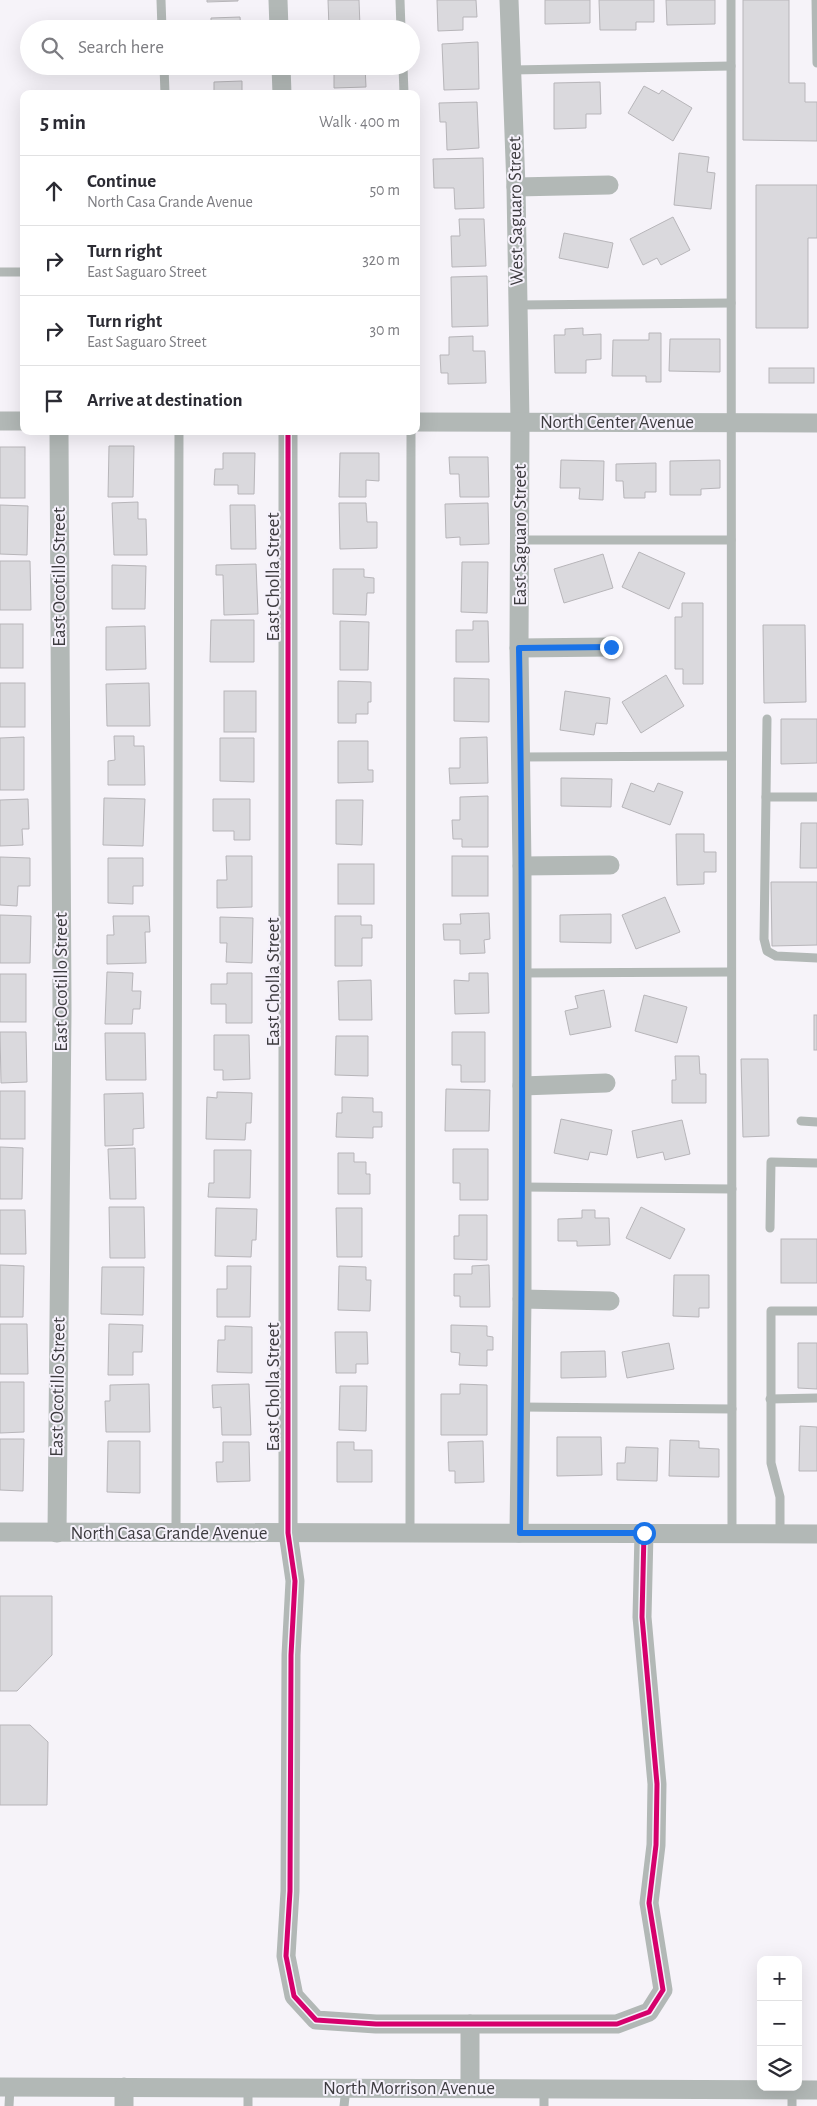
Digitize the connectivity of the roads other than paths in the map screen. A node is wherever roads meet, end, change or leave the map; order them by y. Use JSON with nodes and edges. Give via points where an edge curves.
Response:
{"nodes":[{"id":1,"x":161,"y":0,"type":"edge"},
{"id":2,"x":278,"y":0,"type":"edge"},
{"id":3,"x":400,"y":0,"type":"edge"},
{"id":4,"x":509,"y":0,"type":"edge"},
{"id":5,"x":731,"y":0,"type":"edge"},
{"id":6,"x":816,"y":0,"type":"edge"},
{"id":7,"x":816,"y":11,"type":"edge"},
{"id":8,"x":162,"y":20,"type":"edge"},
{"id":9,"x":279,"y":20,"type":"edge"},
{"id":10,"x":401,"y":20,"type":"edge"},
{"id":11,"x":817,"y":63,"type":"edge"},
{"id":12,"x":731,"y":66,"type":"junction"},
{"id":13,"x":512,"y":70,"type":"junction"},
{"id":14,"x":165,"y":75,"type":"edge"},
{"id":15,"x":281,"y":75,"type":"edge"},
{"id":16,"x":403,"y":75,"type":"edge"},
{"id":17,"x":166,"y":90,"type":"edge"},
{"id":18,"x":282,"y":90,"type":"edge"},
{"id":19,"x":404,"y":90,"type":"edge"},
{"id":20,"x":609,"y":184,"type":"dead end"},
{"id":21,"x":516,"y":187,"type":"junction"},
{"id":22,"x":0,"y":272,"type":"edge"},
{"id":23,"x":20,"y":272,"type":"edge"},
{"id":24,"x":731,"y":303,"type":"junction"},
{"id":25,"x":518,"y":305,"type":"junction"},
{"id":26,"x":0,"y":421,"type":"edge"},
{"id":27,"x":20,"y":421,"type":"edge"},
{"id":28,"x":420,"y":422,"type":"edge"},
{"id":29,"x":520,"y":422,"type":"junction"},
{"id":30,"x":731,"y":422,"type":"junction"},
{"id":31,"x":817,"y":423,"type":"edge"},
{"id":32,"x":58,"y":435,"type":"edge"},
{"id":33,"x":179,"y":435,"type":"edge"},
{"id":34,"x":288,"y":435,"type":"edge"},
{"id":35,"x":411,"y":435,"type":"edge"},
{"id":36,"x":520,"y":540,"type":"junction"},
{"id":37,"x":731,"y":540,"type":"junction"},
{"id":38,"x":611,"y":647,"type":"dead end"},
{"id":39,"x":519,"y":648,"type":"junction"},
{"id":40,"x":767,"y":719,"type":"dead end"},
{"id":41,"x":731,"y":756,"type":"junction"},
{"id":42,"x":521,"y":757,"type":"junction"},
{"id":43,"x":766,"y":797,"type":"junction"},
{"id":44,"x":817,"y":797,"type":"edge"},
{"id":45,"x":522,"y":866,"type":"junction"},
{"id":46,"x":610,"y":866,"type":"dead end"},
{"id":47,"x":817,"y":958,"type":"edge"},
{"id":48,"x":731,"y":972,"type":"junction"},
{"id":49,"x":522,"y":973,"type":"junction"},
{"id":50,"x":606,"y":1083,"type":"dead end"},
{"id":51,"x":522,"y":1086,"type":"junction"},
{"id":52,"x":801,"y":1121,"type":"dead end"},
{"id":53,"x":817,"y":1122,"type":"edge"},
{"id":54,"x":817,"y":1162,"type":"edge"},
{"id":55,"x":522,"y":1187,"type":"junction"},
{"id":56,"x":732,"y":1189,"type":"junction"},
{"id":57,"x":770,"y":1228,"type":"dead end"},
{"id":58,"x":522,"y":1298,"type":"junction"},
{"id":59,"x":610,"y":1301,"type":"dead end"},
{"id":60,"x":817,"y":1311,"type":"edge"},
{"id":61,"x":817,"y":1398,"type":"edge"},
{"id":62,"x":770,"y":1399,"type":"junction"},
{"id":63,"x":521,"y":1407,"type":"junction"},
{"id":64,"x":732,"y":1409,"type":"junction"},
{"id":65,"x":0,"y":1532,"type":"edge"},
{"id":66,"x":57,"y":1532,"type":"junction"},
{"id":67,"x":176,"y":1533,"type":"junction"},
{"id":68,"x":288,"y":1533,"type":"junction"},
{"id":69,"x":410,"y":1533,"type":"junction"},
{"id":70,"x":520,"y":1533,"type":"junction"},
{"id":71,"x":644,"y":1533,"type":"junction"},
{"id":72,"x":732,"y":1534,"type":"junction"},
{"id":73,"x":780,"y":1534,"type":"junction"},
{"id":74,"x":817,"y":1534,"type":"edge"},
{"id":75,"x":470,"y":2024,"type":"junction"},
{"id":76,"x":124,"y":2087,"type":"junction"},
{"id":77,"x":470,"y":2088,"type":"junction"},
{"id":78,"x":817,"y":2090,"type":"edge"},
{"id":79,"x":6,"y":2094,"type":"edge"},
{"id":80,"x":248,"y":2097,"type":"edge"},
{"id":81,"x":345,"y":2097,"type":"edge"},
{"id":82,"x":544,"y":2097,"type":"edge"},
{"id":83,"x":792,"y":2098,"type":"edge"},
{"id":84,"x":124,"y":2106,"type":"edge"}],
"edges":[{"from":1,"to":8,"type":"lane"},
{"from":2,"to":9,"type":"street"},
{"from":3,"to":10,"type":"lane"},
{"from":4,"to":13,"type":"street","name":"West Saguaro Street"},
{"from":5,"to":12,"type":"lane"},
{"from":6,"to":7,"type":"lane"},
{"from":7,"to":11,"type":"lane"},
{"from":12,"to":13,"type":"lane"},
{"from":12,"to":24,"type":"lane"},
{"from":13,"to":21,"type":"street","name":"West Saguaro Street"},
{"from":14,"to":17,"type":"lane"},
{"from":15,"to":18,"type":"street"},
{"from":16,"to":19,"type":"lane"},
{"from":20,"to":21,"type":"street"},
{"from":21,"to":25,"type":"street","name":"West Saguaro Street"},
{"from":22,"to":23,"type":"lane"},
{"from":24,"to":25,"type":"lane"},
{"from":24,"to":30,"type":"lane"},
{"from":25,"to":29,"type":"street","name":"West Saguaro Street"},
{"from":26,"to":27,"type":"street"},
{"from":28,"to":29,"type":"street","name":"North Center Avenue"},
{"from":29,"to":30,"type":"street","name":"North Center Avenue"},
{"from":29,"to":36,"type":"street","name":"East Saguaro Street"},
{"from":30,"to":31,"type":"street","name":"North Center Avenue"},
{"from":30,"to":37,"type":"lane"},
{"from":32,"to":66,"type":"street","name":"East Ocotillo Street","via":[[62,1011]]},
{"from":33,"to":67,"type":"lane"},
{"from":34,"to":68,"type":"street","name":"East Cholla Street"},
{"from":35,"to":69,"type":"lane"},
{"from":36,"to":37,"type":"lane"},
{"from":36,"to":39,"type":"street","name":"East Saguaro Street"},
{"from":37,"to":41,"type":"lane"},
{"from":38,"to":39,"type":"street"},
{"from":39,"to":42,"type":"street","name":"East Saguaro Street"},
{"from":40,"to":43,"type":"lane"},
{"from":41,"to":42,"type":"lane"},
{"from":41,"to":48,"type":"lane"},
{"from":42,"to":45,"type":"street","name":"East Saguaro Street"},
{"from":43,"to":44,"type":"lane"},
{"from":43,"to":47,"type":"lane","via":[[764,939],[767,951],[776,956]]},
{"from":45,"to":46,"type":"street"},
{"from":45,"to":49,"type":"street","name":"East Saguaro Street"},
{"from":48,"to":49,"type":"lane"},
{"from":48,"to":56,"type":"lane"},
{"from":49,"to":51,"type":"street","name":"East Saguaro Street"},
{"from":50,"to":51,"type":"street"},
{"from":51,"to":55,"type":"street","name":"East Saguaro Street"},
{"from":52,"to":53,"type":"lane"},
{"from":54,"to":57,"type":"lane","via":[[771,1162]]},
{"from":55,"to":56,"type":"lane"},
{"from":55,"to":58,"type":"street","name":"East Saguaro Street"},
{"from":56,"to":64,"type":"lane"},
{"from":58,"to":59,"type":"street"},
{"from":58,"to":63,"type":"street","name":"East Saguaro Street"},
{"from":60,"to":62,"type":"lane","via":[[771,1311]]},
{"from":61,"to":62,"type":"lane"},
{"from":62,"to":73,"type":"lane","via":[[771,1463],[780,1497]]},
{"from":63,"to":64,"type":"lane"},
{"from":63,"to":70,"type":"street","name":"East Saguaro Street"},
{"from":64,"to":72,"type":"lane"},
{"from":65,"to":66,"type":"street","name":"North Casa Grande Avenue"},
{"from":66,"to":67,"type":"street","name":"North Casa Grande Avenue"},
{"from":67,"to":68,"type":"street","name":"North Casa Grande Avenue"},
{"from":68,"to":69,"type":"street","name":"North Casa Grande Avenue"},
{"from":68,"to":75,"type":"street","name":"East Cholla Street","via":[[295,1581],[286,1956],[294,1996],[316,2020]]},
{"from":69,"to":70,"type":"street","name":"North Casa Grande Avenue"},
{"from":70,"to":71,"type":"street","name":"North Casa Grande Avenue"},
{"from":71,"to":72,"type":"street","name":"North Casa Grande Avenue"},
{"from":71,"to":75,"type":"street","name":"East Cholla Street","via":[[642,1616],[657,1784],[656,1845],[649,1903],[663,1990],[649,2012],[617,2024]]},
{"from":72,"to":73,"type":"street","name":"North Casa Grande Avenue"},
{"from":73,"to":74,"type":"street","name":"North Casa Grande Avenue"},
{"from":75,"to":77,"type":"street"},
{"from":76,"to":79,"type":"street","name":"North Morrison Avenue"},
{"from":76,"to":80,"type":"street","name":"North Morrison Avenue"},
{"from":76,"to":84,"type":"street"},
{"from":77,"to":81,"type":"street","name":"North Morrison Avenue"},
{"from":77,"to":82,"type":"street","name":"North Morrison Avenue"},
{"from":78,"to":83,"type":"street","name":"North Morrison Avenue"},
{"from":80,"to":81,"type":"street","name":"North Morrison Avenue"},
{"from":82,"to":83,"type":"street","name":"North Morrison Avenue"}]}
